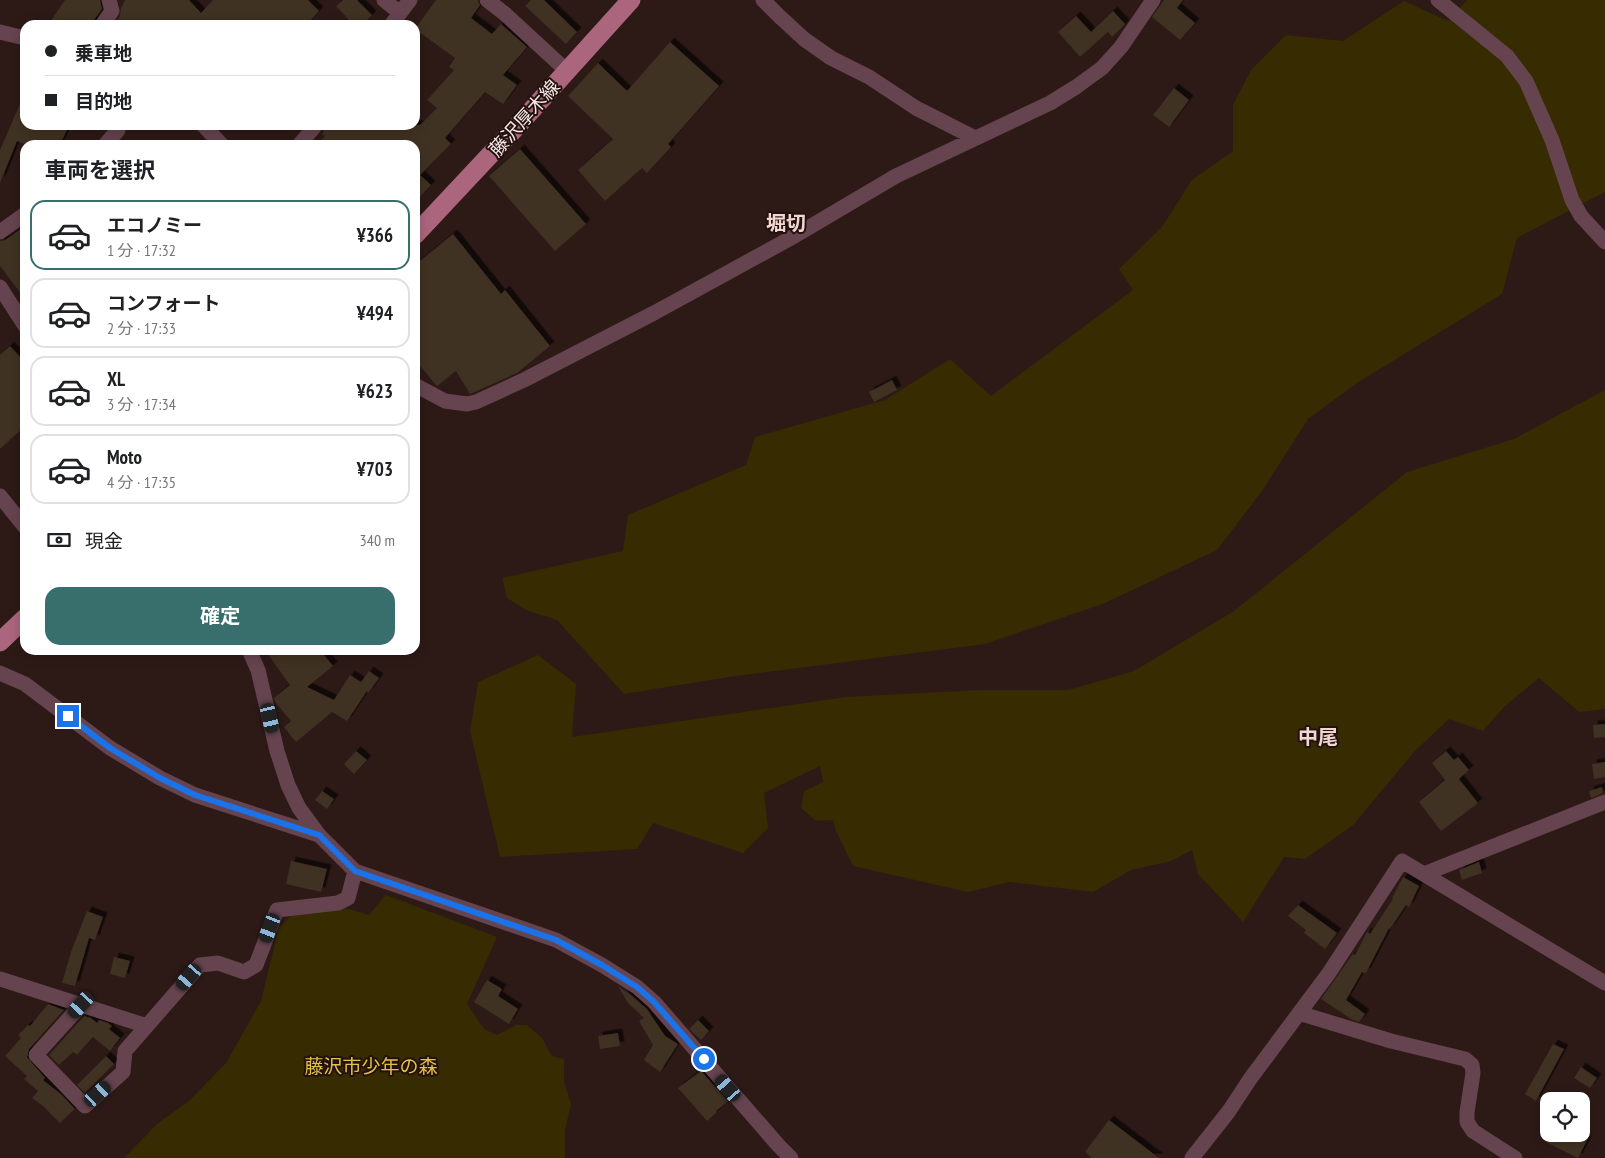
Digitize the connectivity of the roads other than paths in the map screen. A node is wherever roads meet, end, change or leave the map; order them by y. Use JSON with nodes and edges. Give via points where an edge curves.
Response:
{"nodes":[{"id":1,"x":109,"y":0,"type":"edge"},
{"id":2,"x":384,"y":0,"type":"edge"},
{"id":3,"x":410,"y":0,"type":"edge"},
{"id":4,"x":487,"y":0,"type":"edge"},
{"id":5,"x":632,"y":0,"type":"edge"},
{"id":6,"x":763,"y":0,"type":"edge"},
{"id":7,"x":1153,"y":0,"type":"edge"},
{"id":8,"x":1438,"y":0,"type":"edge"},
{"id":9,"x":396,"y":19,"type":"edge"},
{"id":10,"x":106,"y":20,"type":"edge"},
{"id":11,"x":0,"y":32,"type":"edge"},
{"id":12,"x":20,"y":37,"type":"edge"},
{"id":13,"x":567,"y":71,"type":"junction"},
{"id":14,"x":118,"y":130,"type":"edge"},
{"id":15,"x":208,"y":130,"type":"edge"},
{"id":16,"x":312,"y":130,"type":"edge"},
{"id":17,"x":975,"y":138,"type":"junction"},
{"id":18,"x":109,"y":140,"type":"edge"},
{"id":19,"x":217,"y":140,"type":"edge"},
{"id":20,"x":303,"y":140,"type":"edge"},
{"id":21,"x":20,"y":218,"type":"edge"},
{"id":22,"x":420,"y":230,"type":"edge"},
{"id":23,"x":0,"y":232,"type":"edge"},
{"id":24,"x":1605,"y":242,"type":"edge"},
{"id":25,"x":0,"y":287,"type":"edge"},
{"id":26,"x":20,"y":318,"type":"edge"},
{"id":27,"x":420,"y":388,"type":"edge"},
{"id":28,"x":0,"y":496,"type":"edge"},
{"id":29,"x":20,"y":521,"type":"edge"},
{"id":30,"x":20,"y":623,"type":"edge"},
{"id":31,"x":0,"y":642,"type":"edge"},
{"id":32,"x":251,"y":655,"type":"edge"},
{"id":33,"x":0,"y":673,"type":"edge"},
{"id":34,"x":1605,"y":802,"type":"edge"},
{"id":35,"x":319,"y":835,"type":"junction"},
{"id":36,"x":355,"y":871,"type":"junction"},
{"id":37,"x":1424,"y":874,"type":"junction"},
{"id":38,"x":0,"y":979,"type":"edge"},
{"id":39,"x":1605,"y":983,"type":"edge"},
{"id":40,"x":81,"y":1005,"type":"junction"},
{"id":41,"x":1299,"y":1013,"type":"junction"},
{"id":42,"x":147,"y":1026,"type":"junction"},
{"id":43,"x":792,"y":1158,"type":"edge"},
{"id":44,"x":1192,"y":1158,"type":"edge"},
{"id":45,"x":1515,"y":1158,"type":"edge"}],
"edges":[{"from":1,"to":10,"type":"street","via":[[112,11]]},
{"from":2,"to":9,"type":"street"},
{"from":3,"to":9,"type":"street"},
{"from":4,"to":13,"type":"street"},
{"from":5,"to":13,"type":"main road","name":"藤沢厚木線"},
{"from":6,"to":17,"type":"street","via":[[804,39],[831,58],[870,76],[916,108]]},
{"from":7,"to":17,"type":"street","via":[[1102,68],[1050,103]]},
{"from":8,"to":24,"type":"street","via":[[1507,56],[1526,80],[1552,140],[1572,200],[1581,216]]},
{"from":11,"to":12,"type":"street"},
{"from":13,"to":22,"type":"main road","name":"藤沢厚木線"},
{"from":14,"to":18,"type":"street"},
{"from":15,"to":19,"type":"street"},
{"from":16,"to":20,"type":"street"},
{"from":17,"to":27,"type":"street","via":[[896,176],[654,313],[476,402],[445,401]]},
{"from":21,"to":23,"type":"street"},
{"from":25,"to":26,"type":"street"},
{"from":28,"to":29,"type":"street"},
{"from":30,"to":31,"type":"main road"},
{"from":32,"to":35,"type":"street","via":[[288,785],[299,808]]},
{"from":33,"to":35,"type":"street","via":[[26,684],[110,748],[160,778],[195,795]]},
{"from":34,"to":37,"type":"street"},
{"from":35,"to":36,"type":"street"},
{"from":36,"to":42,"type":"street","via":[[348,898],[338,903],[277,910],[256,965],[244,972],[218,963],[200,965]]},
{"from":36,"to":43,"type":"street","via":[[556,940],[637,987],[654,1002]]},
{"from":37,"to":39,"type":"street"},
{"from":37,"to":41,"type":"street","via":[[1402,861]]},
{"from":38,"to":40,"type":"street"},
{"from":40,"to":42,"type":"street"},
{"from":40,"to":42,"type":"street","via":[[36,1056],[85,1106],[123,1072],[126,1051]]},
{"from":41,"to":44,"type":"street"},
{"from":41,"to":45,"type":"street","via":[[1390,1041],[1466,1059],[1472,1065],[1473,1073],[1467,1122],[1473,1131]]}]}
